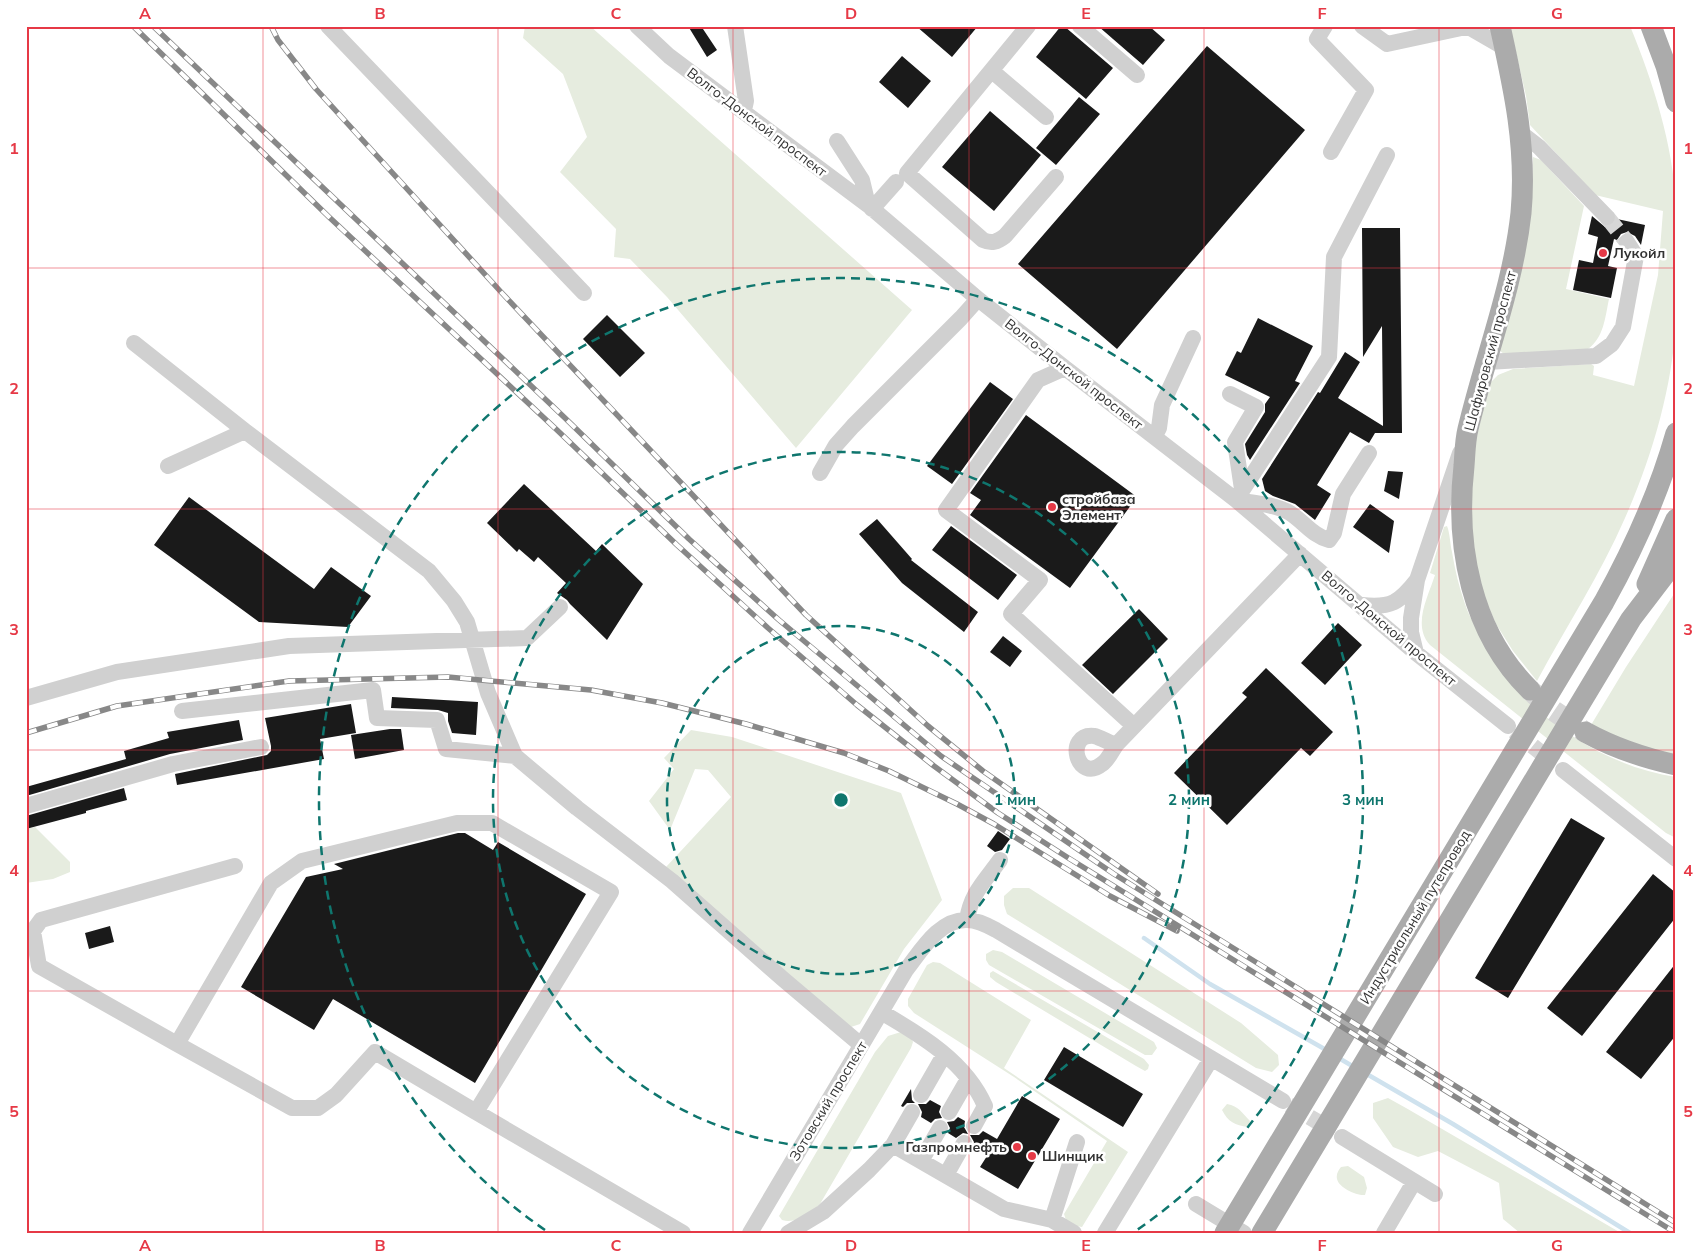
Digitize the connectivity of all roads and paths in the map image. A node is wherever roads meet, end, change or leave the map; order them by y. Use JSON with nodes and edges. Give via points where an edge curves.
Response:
{"nodes":[{"id":1,"x":328,"y":26,"type":"edge"},
{"id":2,"x":637,"y":26,"type":"edge"},
{"id":3,"x":735,"y":26,"type":"edge"},
{"id":4,"x":1028,"y":26,"type":"edge"},
{"id":5,"x":1080,"y":26,"type":"edge"},
{"id":6,"x":1325,"y":26,"type":"edge"},
{"id":7,"x":1362,"y":26,"type":"edge"},
{"id":8,"x":1500,"y":26,"type":"edge"},
{"id":9,"x":1651,"y":26,"type":"edge"},
{"id":10,"x":1467,"y":27,"type":"edge"},
{"id":11,"x":1505,"y":48,"type":"junction"},
{"id":12,"x":992,"y":71,"type":"junction"},
{"id":13,"x":1137,"y":75,"type":"dead end"},
{"id":14,"x":1676,"y":102,"type":"edge"},
{"id":15,"x":744,"y":110,"type":"junction"},
{"id":16,"x":1046,"y":117,"type":"dead end"},
{"id":17,"x":1520,"y":133,"type":"junction"},
{"id":18,"x":838,"y":141,"type":"dead end"},
{"id":19,"x":1331,"y":152,"type":"dead end"},
{"id":20,"x":1387,"y":155,"type":"dead end"},
{"id":21,"x":1056,"y":177,"type":"dead end"},
{"id":22,"x":896,"y":182,"type":"dead end"},
{"id":23,"x":870,"y":207,"type":"junction"},
{"id":24,"x":1608,"y":217,"type":"tunnel mouth"},
{"id":25,"x":1627,"y":242,"type":"tunnel mouth"},
{"id":26,"x":584,"y":293,"type":"dead end"},
{"id":27,"x":978,"y":299,"type":"junction"},
{"id":28,"x":1193,"y":338,"type":"dead end"},
{"id":29,"x":134,"y":343,"type":"dead end"},
{"id":30,"x":1486,"y":362,"type":"junction"},
{"id":31,"x":1065,"y":368,"type":"junction"},
{"id":32,"x":1230,"y":394,"type":"dead end"},
{"id":33,"x":245,"y":431,"type":"junction"},
{"id":34,"x":1467,"y":431,"type":"junction"},
{"id":35,"x":1676,"y":434,"type":"edge"},
{"id":36,"x":1154,"y":436,"type":"junction"},
{"id":37,"x":1369,"y":453,"type":"dead end"},
{"id":38,"x":168,"y":466,"type":"dead end"},
{"id":39,"x":820,"y":473,"type":"dead end"},
{"id":40,"x":1239,"y":494,"type":"junction"},
{"id":41,"x":1676,"y":519,"type":"edge"},
{"id":42,"x":1300,"y":554,"type":"junction"},
{"id":43,"x":1676,"y":560,"type":"edge"},
{"id":44,"x":1417,"y":580,"type":"junction"},
{"id":45,"x":1362,"y":605,"type":"junction"},
{"id":46,"x":560,"y":607,"type":"dead end"},
{"id":47,"x":1631,"y":618,"type":"junction"},
{"id":48,"x":473,"y":641,"type":"junction"},
{"id":49,"x":1416,"y":652,"type":"junction"},
{"id":50,"x":1530,"y":690,"type":"tunnel mouth"},
{"id":51,"x":26,"y":698,"type":"edge"},
{"id":52,"x":182,"y":711,"type":"dead end"},
{"id":53,"x":1134,"y":726,"type":"junction"},
{"id":54,"x":1508,"y":726,"type":"tunnel mouth"},
{"id":55,"x":1585,"y":732,"type":"tunnel mouth"},
{"id":56,"x":1116,"y":745,"type":"dead end"},
{"id":57,"x":261,"y":748,"type":"dead end"},
{"id":58,"x":515,"y":756,"type":"junction"},
{"id":59,"x":1676,"y":766,"type":"edge"},
{"id":60,"x":1563,"y":770,"type":"tunnel mouth"},
{"id":61,"x":26,"y":806,"type":"edge"},
{"id":62,"x":1676,"y":859,"type":"edge"},
{"id":63,"x":1000,"y":860,"type":"dead end"},
{"id":64,"x":235,"y":866,"type":"dead end"},
{"id":65,"x":967,"y":920,"type":"junction"},
{"id":66,"x":881,"y":1012,"type":"junction"},
{"id":67,"x":177,"y":1044,"type":"junction"},
{"id":68,"x":861,"y":1044,"type":"junction"},
{"id":69,"x":944,"y":1055,"type":"junction"},
{"id":70,"x":1211,"y":1059,"type":"junction"},
{"id":71,"x":968,"y":1079,"type":"junction"},
{"id":72,"x":922,"y":1095,"type":"dead end"},
{"id":73,"x":1283,"y":1101,"type":"tunnel mouth"},
{"id":74,"x":476,"y":1112,"type":"junction"},
{"id":75,"x":912,"y":1112,"type":"dead end"},
{"id":76,"x":950,"y":1112,"type":"dead end"},
{"id":77,"x":974,"y":1126,"type":"dead end"},
{"id":78,"x":940,"y":1128,"type":"dead end"},
{"id":79,"x":1342,"y":1136,"type":"tunnel mouth"},
{"id":80,"x":1077,"y":1142,"type":"dead end"},
{"id":81,"x":964,"y":1143,"type":"dead end"},
{"id":82,"x":893,"y":1145,"type":"junction"},
{"id":83,"x":921,"y":1161,"type":"junction"},
{"id":84,"x":946,"y":1175,"type":"junction"},
{"id":85,"x":1414,"y":1182,"type":"junction"},
{"id":86,"x":1435,"y":1194,"type":"dead end"},
{"id":87,"x":1196,"y":1204,"type":"dead end"},
{"id":88,"x":1052,"y":1220,"type":"junction"},
{"id":89,"x":683,"y":1233,"type":"edge"},
{"id":90,"x":750,"y":1233,"type":"edge"},
{"id":91,"x":788,"y":1233,"type":"edge"},
{"id":92,"x":1074,"y":1233,"type":"edge"},
{"id":93,"x":1105,"y":1233,"type":"edge"},
{"id":94,"x":1225,"y":1233,"type":"edge"},
{"id":95,"x":1244,"y":1233,"type":"edge"},
{"id":96,"x":1262,"y":1233,"type":"edge"},
{"id":97,"x":1384,"y":1233,"type":"edge"}],
"edges":[{"from":1,"to":26,"type":"street"},
{"from":2,"to":15,"type":"street","name":"Волго-Донской проспект","via":[[669,56]]},
{"from":3,"to":15,"type":"street","via":[[746,101]]},
{"from":4,"to":12,"type":"street"},
{"from":5,"to":13,"type":"street"},
{"from":6,"to":19,"type":"street","via":[[1317,39],[1366,90]]},
{"from":7,"to":10,"type":"street","via":[[1387,44]]},
{"from":8,"to":11,"type":"main road","name":"Шафировский проспект"},
{"from":9,"to":14,"type":"main road"},
{"from":10,"to":11,"type":"street"},
{"from":11,"to":17,"type":"main road","name":"Шафировский проспект"},
{"from":12,"to":16,"type":"street"},
{"from":12,"to":21,"type":"street","via":[[908,173],[982,240],[990,243],[1005,236]]},
{"from":15,"to":23,"type":"street","name":"Волго-Донской проспект"},
{"from":17,"to":24,"type":"street","via":[[1539,147]]},
{"from":17,"to":30,"type":"main road","name":"Шафировский проспект","via":[[1521,211],[1509,282]]},
{"from":18,"to":23,"type":"street","via":[[862,180]]},
{"from":20,"to":40,"type":"street","via":[[1334,256],[1329,357]]},
{"from":22,"to":23,"type":"street"},
{"from":23,"to":27,"type":"street","name":"Волго-Донской проспект"},
{"from":25,"to":30,"type":"street","via":[[1636,256],[1623,327],[1612,344],[1596,356]]},
{"from":27,"to":31,"type":"street","name":"Волго-Донской проспект"},
{"from":27,"to":39,"type":"street","via":[[853,426],[836,445]]},
{"from":28,"to":36,"type":"street","via":[[1162,405],[1159,428]]},
{"from":29,"to":33,"type":"street"},
{"from":30,"to":34,"type":"main road","name":"Шафировский проспект"},
{"from":31,"to":36,"type":"street","name":"Волго-Донской проспект"},
{"from":31,"to":53,"type":"street","via":[[1038,380],[946,510],[1040,580],[1011,614]]},
{"from":32,"to":40,"type":"street","via":[[1256,407],[1235,442]]},
{"from":33,"to":38,"type":"street"},
{"from":33,"to":48,"type":"street","via":[[430,571],[467,622]]},
{"from":34,"to":44,"type":"street"},
{"from":34,"to":50,"type":"main road","name":"Шафировский проспект","via":[[1461,512],[1467,572],[1488,632]]},
{"from":35,"to":94,"type":"main road","name":"Индустриальный путепровод","via":[[1642,528],[1604,602]]},
{"from":36,"to":40,"type":"street","name":"Волго-Донской проспект"},
{"from":37,"to":40,"type":"street","via":[[1343,494],[1334,533],[1329,540],[1320,538],[1290,513]]},
{"from":40,"to":42,"type":"street","name":"Волго-Донской проспект"},
{"from":41,"to":47,"type":"main road"},
{"from":42,"to":45,"type":"street","name":"Волго-Донской проспект"},
{"from":42,"to":53,"type":"street"},
{"from":43,"to":47,"type":"main road"},
{"from":44,"to":45,"type":"street","via":[[1405,595],[1391,604],[1378,607]]},
{"from":44,"to":49,"type":"street","via":[[1411,618]]},
{"from":45,"to":49,"type":"street","name":"Волго-Донской проспект"},
{"from":46,"to":48,"type":"street","via":[[527,638]]},
{"from":47,"to":96,"type":"main road"},
{"from":48,"to":51,"type":"street","via":[[289,646],[117,672]]},
{"from":48,"to":58,"type":"street","via":[[488,692]]},
{"from":49,"to":54,"type":"street","name":"Волго-Донской проспект"},
{"from":52,"to":58,"type":"street","via":[[373,690],[377,718],[436,720],[446,750]]},
{"from":53,"to":56,"type":"street"},
{"from":55,"to":59,"type":"main road","via":[[1643,758]]},
{"from":57,"to":61,"type":"street","via":[[173,764]]},
{"from":58,"to":68,"type":"street","via":[[672,881]]},
{"from":60,"to":62,"type":"street"},
{"from":63,"to":65,"type":"street","via":[[973,895]]},
{"from":64,"to":67,"type":"street","via":[[41,920],[33,931],[39,966]]},
{"from":65,"to":66,"type":"street","name":"Зотовский проспект","via":[[939,930],[906,970]]},
{"from":65,"to":70,"type":"street","via":[[996,930]]},
{"from":66,"to":68,"type":"street","name":"Зотовский проспект"},
{"from":66,"to":69,"type":"street"},
{"from":67,"to":74,"type":"street","via":[[292,1108],[318,1108],[336,1095],[375,1052]]},
{"from":67,"to":74,"type":"street","via":[[272,883],[302,860],[457,823],[492,823],[611,892]]},
{"from":68,"to":90,"type":"street","name":"Зотовский проспект"},
{"from":69,"to":71,"type":"street"},
{"from":69,"to":72,"type":"street"},
{"from":70,"to":73,"type":"street"},
{"from":70,"to":93,"type":"street"},
{"from":71,"to":76,"type":"street"},
{"from":71,"to":77,"type":"street","via":[[978,1090],[985,1106]]},
{"from":74,"to":89,"type":"street"},
{"from":75,"to":82,"type":"street"},
{"from":78,"to":83,"type":"street"},
{"from":79,"to":85,"type":"street"},
{"from":80,"to":88,"type":"street"},
{"from":81,"to":84,"type":"street"},
{"from":82,"to":83,"type":"street"},
{"from":82,"to":91,"type":"street","via":[[823,1212]]},
{"from":83,"to":84,"type":"street"},
{"from":84,"to":88,"type":"street","via":[[1004,1209]]},
{"from":85,"to":86,"type":"street"},
{"from":85,"to":97,"type":"street"},
{"from":87,"to":95,"type":"street"},
{"from":88,"to":92,"type":"street"}]}
